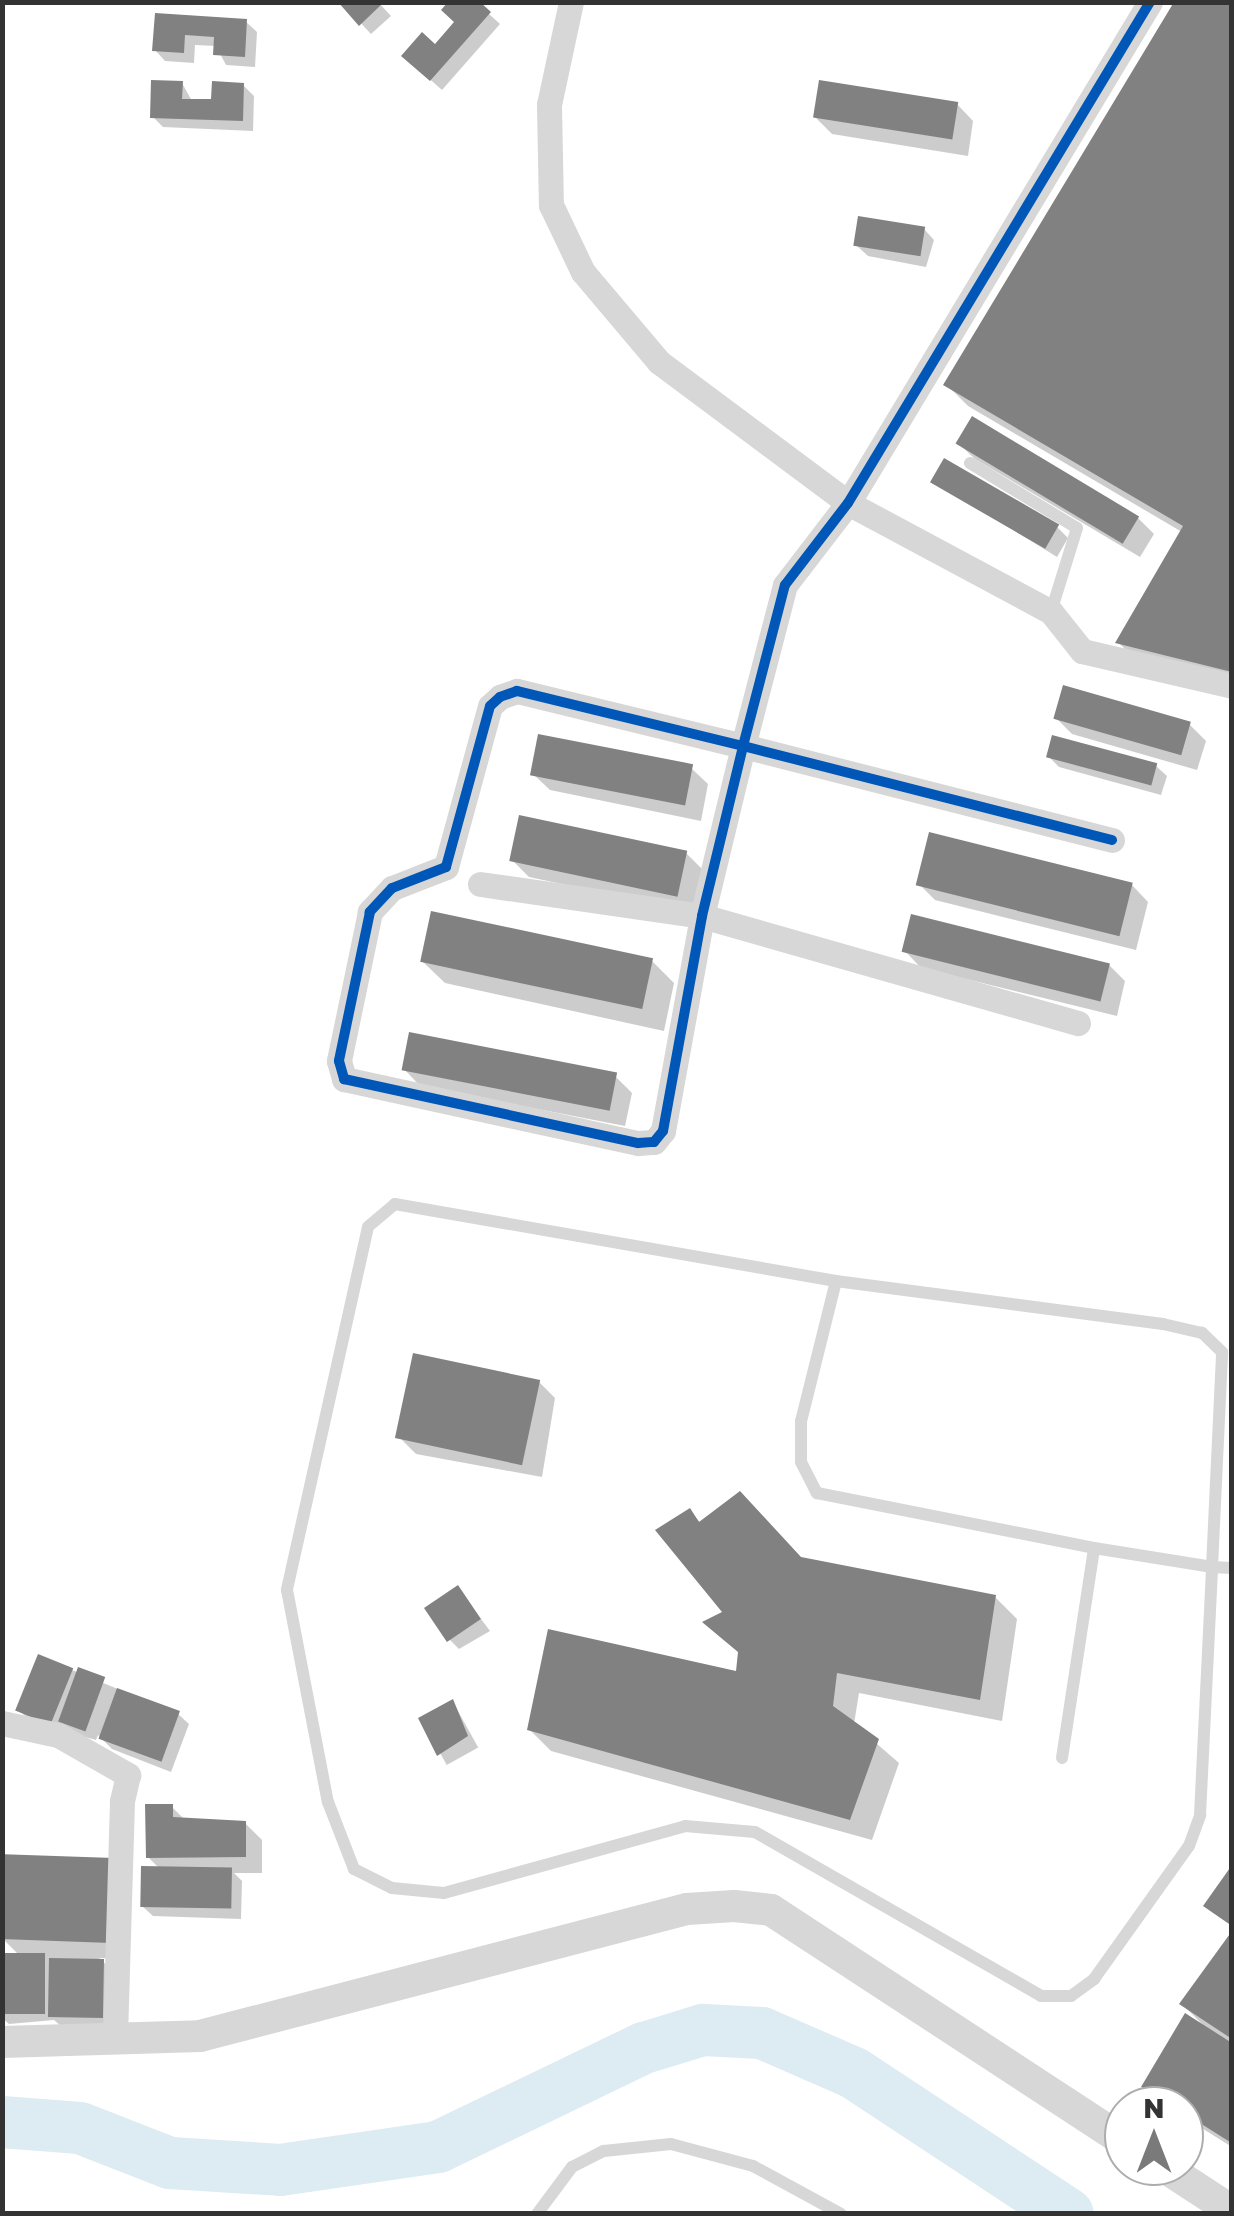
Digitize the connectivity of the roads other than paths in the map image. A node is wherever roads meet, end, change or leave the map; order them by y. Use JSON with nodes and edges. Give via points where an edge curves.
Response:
{"nodes":[{"id":1,"x":571,"y":2,"type":"edge"},
{"id":2,"x":1150,"y":2,"type":"edge"},
{"id":3,"x":970,"y":462,"type":"dead end"},
{"id":4,"x":848,"y":503,"type":"junction"},
{"id":5,"x":1050,"y":612,"type":"junction"},
{"id":6,"x":1232,"y":686,"type":"edge"},
{"id":7,"x":742,"y":746,"type":"junction"},
{"id":8,"x":1112,"y":840,"type":"dead end"},
{"id":9,"x":480,"y":884,"type":"dead end"},
{"id":10,"x":702,"y":916,"type":"junction"},
{"id":11,"x":1078,"y":1023,"type":"dead end"},
{"id":12,"x":836,"y":1281,"type":"junction"},
{"id":13,"x":1094,"y":1548,"type":"junction"},
{"id":14,"x":1212,"y":1567,"type":"junction"},
{"id":15,"x":1232,"y":1568,"type":"edge"},
{"id":16,"x":2,"y":1723,"type":"edge"},
{"id":17,"x":1062,"y":1758,"type":"dead end"},
{"id":18,"x":114,"y":2040,"type":"junction"},
{"id":19,"x":2,"y":2042,"type":"edge"},
{"id":20,"x":1104,"y":2128,"type":"edge"},
{"id":21,"x":1196,"y":2186,"type":"edge"},
{"id":22,"x":1223,"y":2202,"type":"edge"},
{"id":23,"x":537,"y":2214,"type":"edge"},
{"id":24,"x":841,"y":2214,"type":"edge"}],
"edges":[{"from":1,"to":4,"type":"street","via":[[549,105],[551,205],[583,272],[660,362]]},
{"from":2,"to":4,"type":"street"},
{"from":3,"to":5,"type":"lane","via":[[1077,528]]},
{"from":4,"to":5,"type":"street"},
{"from":4,"to":7,"type":"street","via":[[785,585]]},
{"from":5,"to":6,"type":"street","via":[[1082,652]]},
{"from":7,"to":8,"type":"street"},
{"from":7,"to":10,"type":"street"},
{"from":7,"to":10,"type":"street","via":[[518,691],[500,697],[490,706],[446,868],[392,888],[370,912],[339,1061],[344,1079],[654,1142],[663,1131]]},
{"from":9,"to":10,"type":"street"},
{"from":10,"to":11,"type":"street"},
{"from":12,"to":13,"type":"lane","via":[[800,1421],[801,1462],[817,1493]]},
{"from":12,"to":14,"type":"lane","via":[[1202,1333],[1222,1352]]},
{"from":12,"to":14,"type":"lane","via":[[396,1204],[368,1227],[287,1590],[328,1802],[354,1869],[392,1888],[444,1894],[685,1826],[755,1832],[1041,1996],[1071,1996],[1094,1979],[1194,1831]]},
{"from":13,"to":14,"type":"lane"},
{"from":13,"to":17,"type":"lane"},
{"from":14,"to":15,"type":"lane"},
{"from":16,"to":18,"type":"street","via":[[58,1735],[128,1775]]},
{"from":18,"to":19,"type":"street"},
{"from":18,"to":20,"type":"street","via":[[200,2036],[687,1908],[734,1906],[771,1910]]},
{"from":21,"to":22,"type":"street"},
{"from":23,"to":24,"type":"lane","via":[[572,2168],[604,2151],[671,2144],[753,2166]]}]}
